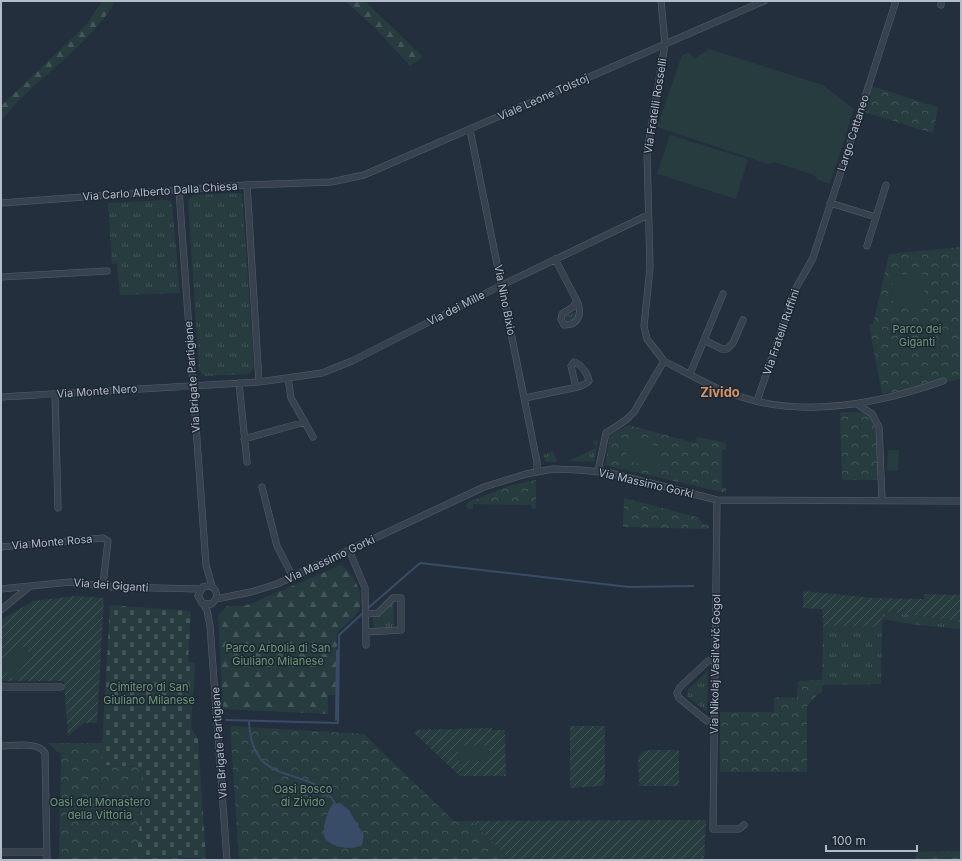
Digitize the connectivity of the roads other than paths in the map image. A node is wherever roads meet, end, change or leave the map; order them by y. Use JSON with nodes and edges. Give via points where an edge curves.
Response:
{"nodes":[{"id":1,"x":661,"y":1,"type":"edge"},
{"id":2,"x":764,"y":1,"type":"edge"},
{"id":3,"x":896,"y":1,"type":"edge"},
{"id":4,"x":665,"y":44,"type":"junction"},
{"id":5,"x":470,"y":130,"type":"junction"},
{"id":6,"x":318,"y":182,"type":"joint"},
{"id":7,"x":247,"y":185,"type":"junction"},
{"id":8,"x":886,"y":185,"type":"dead end"},
{"id":9,"x":179,"y":190,"type":"junction"},
{"id":10,"x":1,"y":203,"type":"edge"},
{"id":11,"x":830,"y":203,"type":"junction"},
{"id":12,"x":648,"y":215,"type":"junction"},
{"id":13,"x":876,"y":217,"type":"junction"},
{"id":14,"x":867,"y":246,"type":"dead end"},
{"id":15,"x":555,"y":259,"type":"junction"},
{"id":16,"x":810,"y":265,"type":"joint"},
{"id":17,"x":106,"y":271,"type":"dead end"},
{"id":18,"x":1,"y":277,"type":"edge"},
{"id":19,"x":502,"y":285,"type":"junction"},
{"id":20,"x":723,"y":294,"type":"dead end"},
{"id":21,"x":577,"y":301,"type":"dead end"},
{"id":22,"x":743,"y":320,"type":"dead end"},
{"id":23,"x":704,"y":340,"type":"junction"},
{"id":24,"x":664,"y":361,"type":"junction"},
{"id":25,"x":690,"y":374,"type":"junction"},
{"id":26,"x":288,"y":378,"type":"junction"},
{"id":27,"x":943,"y":381,"type":"dead end"},
{"id":28,"x":259,"y":382,"type":"junction"},
{"id":29,"x":239,"y":383,"type":"junction"},
{"id":30,"x":193,"y":386,"type":"junction"},
{"id":31,"x":576,"y":388,"type":"dead end"},
{"id":32,"x":55,"y":394,"type":"junction"},
{"id":33,"x":1,"y":397,"type":"edge"},
{"id":34,"x":525,"y":398,"type":"junction"},
{"id":35,"x":757,"y":402,"type":"junction"},
{"id":36,"x":857,"y":404,"type":"junction"},
{"id":37,"x":305,"y":422,"type":"junction"},
{"id":38,"x":313,"y":438,"type":"dead end"},
{"id":39,"x":244,"y":439,"type":"junction"},
{"id":40,"x":247,"y":462,"type":"dead end"},
{"id":41,"x":598,"y":471,"type":"junction"},
{"id":42,"x":537,"y":472,"type":"junction"},
{"id":43,"x":262,"y":487,"type":"dead end"},
{"id":44,"x":717,"y":500,"type":"junction"},
{"id":45,"x":882,"y":500,"type":"junction"},
{"id":46,"x":961,"y":501,"type":"edge"},
{"id":47,"x":58,"y":508,"type":"dead end"},
{"id":48,"x":1,"y":547,"type":"edge"},
{"id":49,"x":349,"y":550,"type":"junction"},
{"id":50,"x":206,"y":565,"type":"junction"},
{"id":51,"x":293,"y":577,"type":"junction"},
{"id":52,"x":103,"y":584,"type":"junction"},
{"id":53,"x":30,"y":586,"type":"junction"},
{"id":54,"x":202,"y":588,"type":"junction"},
{"id":55,"x":214,"y":588,"type":"junction"},
{"id":56,"x":1,"y":589,"type":"edge"},
{"id":57,"x":182,"y":590,"type":"junction"},
{"id":58,"x":236,"y":595,"type":"junction"},
{"id":59,"x":198,"y":596,"type":"junction"},
{"id":60,"x":214,"y":601,"type":"junction"},
{"id":61,"x":202,"y":603,"type":"junction"},
{"id":62,"x":1,"y":610,"type":"edge"},
{"id":63,"x":366,"y":614,"type":"junction"},
{"id":64,"x":210,"y":626,"type":"junction"},
{"id":65,"x":366,"y":632,"type":"junction"},
{"id":66,"x":366,"y":645,"type":"dead end"},
{"id":67,"x":715,"y":659,"type":"junction"},
{"id":68,"x":1,"y":687,"type":"edge"},
{"id":69,"x":61,"y":687,"type":"dead end"},
{"id":70,"x":714,"y":723,"type":"junction"},
{"id":71,"x":1,"y":746,"type":"edge"},
{"id":72,"x":744,"y":825,"type":"dead end"},
{"id":73,"x":1,"y":852,"type":"edge"},
{"id":74,"x":47,"y":852,"type":"junction"},
{"id":75,"x":46,"y":860,"type":"edge"},
{"id":76,"x":227,"y":860,"type":"edge"}],
"edges":[{"from":1,"to":4,"type":"street","name":"Via Fratelli Rosselli"},
{"from":2,"to":4,"type":"street","name":"Viale Leone Tolstoj"},
{"from":3,"to":11,"type":"street","name":"Largo Cattaneo"},
{"from":4,"to":5,"type":"street","name":"Viale Leone Tolstoj"},
{"from":4,"to":12,"type":"street","name":"Via Fratelli Rosselli","via":[[648,141]]},
{"from":5,"to":6,"type":"street","name":"Viale Leone Tolstoj","via":[[372,173],[344,180]]},
{"from":5,"to":19,"type":"street","name":"Via Nino Bixio"},
{"from":6,"to":7,"type":"street","name":"Via Carlo Alberto Dalla Chiesa"},
{"from":7,"to":9,"type":"street","name":"Via Carlo Alberto Dalla Chiesa"},
{"from":7,"to":28,"type":"street"},
{"from":8,"to":13,"type":"street"},
{"from":9,"to":10,"type":"street","name":"Via Carlo Alberto Dalla Chiesa"},
{"from":9,"to":30,"type":"street","name":"Via Brigate Partigiane"},
{"from":11,"to":13,"type":"street"},
{"from":11,"to":16,"type":"street","name":"Largo Cattaneo"},
{"from":12,"to":15,"type":"street","name":"Via dei Mille"},
{"from":12,"to":24,"type":"street","name":"Via Fratelli Rosselli","via":[[650,272],[644,333]]},
{"from":13,"to":14,"type":"street"},
{"from":15,"to":19,"type":"street","name":"Via dei Mille"},
{"from":15,"to":21,"type":"street"},
{"from":16,"to":35,"type":"street","name":"Via Fratelli Ruffini","via":[[796,288]]},
{"from":17,"to":18,"type":"street"},
{"from":19,"to":26,"type":"street","name":"Via dei Mille","via":[[341,366],[314,375]]},
{"from":19,"to":34,"type":"street","name":"Via Nino Bixio"},
{"from":20,"to":23,"type":"street"},
{"from":22,"to":23,"type":"street","via":[[733,343],[727,349]]},
{"from":23,"to":25,"type":"street"},
{"from":24,"to":25,"type":"street"},
{"from":24,"to":41,"type":"street","via":[[634,412],[606,433]]},
{"from":25,"to":35,"type":"street","via":[[723,390]]},
{"from":26,"to":28,"type":"street","name":"Via dei Mille"},
{"from":26,"to":37,"type":"street","via":[[291,398]]},
{"from":27,"to":36,"type":"street","via":[[881,400]]},
{"from":28,"to":29,"type":"street","name":"Via dei Mille"},
{"from":29,"to":30,"type":"street","name":"Via dei Mille"},
{"from":29,"to":39,"type":"street"},
{"from":30,"to":32,"type":"street","name":"Via Monte Nero"},
{"from":30,"to":50,"type":"street","name":"Via Brigate Partigiane"},
{"from":31,"to":34,"type":"street"},
{"from":32,"to":33,"type":"street","name":"Via Monte Nero"},
{"from":32,"to":47,"type":"street"},
{"from":34,"to":42,"type":"street","name":"Via Nino Bixio"},
{"from":35,"to":36,"type":"street","via":[[806,406]]},
{"from":36,"to":45,"type":"street","via":[[872,414],[879,427]]},
{"from":37,"to":38,"type":"street"},
{"from":37,"to":39,"type":"street"},
{"from":39,"to":40,"type":"street"},
{"from":41,"to":42,"type":"street","name":"Via Massimo Gorki","via":[[567,469]]},
{"from":41,"to":44,"type":"street","name":"Via Massimo Gorki"},
{"from":42,"to":49,"type":"street","name":"Via Massimo Gorki","via":[[484,487]]},
{"from":43,"to":51,"type":"street","via":[[278,546]]},
{"from":44,"to":45,"type":"street","name":"Via Massimo Gorki"},
{"from":44,"to":67,"type":"street","name":"Via Nikolaj Vasil'evič Gogol"},
{"from":45,"to":46,"type":"street","name":"Via Massimo Gorki"},
{"from":48,"to":52,"type":"street","name":"Via Monte Rosa","via":[[103,538],[108,541]]},
{"from":49,"to":51,"type":"street","name":"Via Massimo Gorki"},
{"from":49,"to":63,"type":"street","via":[[363,581]]},
{"from":50,"to":54,"type":"street","name":"Via Brigate Partigiane"},
{"from":50,"to":55,"type":"street","name":"Via Brigate Partigiane"},
{"from":51,"to":58,"type":"street","name":"Via Massimo Gorki","via":[[266,588]]},
{"from":52,"to":53,"type":"street","name":"Via dei Giganti","via":[[70,582]]},
{"from":52,"to":57,"type":"street","name":"Via dei Giganti","via":[[112,587]]},
{"from":53,"to":56,"type":"street","name":"Via dei Giganti"},
{"from":53,"to":62,"type":"street"},
{"from":54,"to":55,"type":"street"},
{"from":54,"to":57,"type":"street","name":"Via dei Giganti"},
{"from":54,"to":59,"type":"street"},
{"from":55,"to":58,"type":"street","name":"Via Massimo Gorki"},
{"from":55,"to":60,"type":"street"},
{"from":57,"to":59,"type":"street","name":"Via dei Giganti"},
{"from":58,"to":60,"type":"street","name":"Via Massimo Gorki"},
{"from":59,"to":61,"type":"street"},
{"from":60,"to":61,"type":"street","via":[[208,605]]},
{"from":60,"to":64,"type":"street","name":"Via Brigate Partigiane"},
{"from":61,"to":64,"type":"street","name":"Via Brigate Partigiane"},
{"from":63,"to":65,"type":"street"},
{"from":63,"to":65,"type":"street","via":[[378,613],[393,598],[401,598],[401,630]]},
{"from":64,"to":76,"type":"street","name":"Via Brigate Partigiane"},
{"from":65,"to":66,"type":"street"},
{"from":67,"to":70,"type":"street","name":"Via Nikolaj Vasil'evič Gogol"},
{"from":67,"to":70,"type":"street","via":[[708,661],[680,687],[677,693],[679,698],[707,721]]},
{"from":68,"to":69,"type":"street"},
{"from":70,"to":72,"type":"street","name":"Via Nikolaj Vasil'evič Gogol","via":[[713,829],[740,829]]},
{"from":71,"to":74,"type":"street","via":[[36,746],[45,752]]},
{"from":73,"to":74,"type":"street"},
{"from":74,"to":75,"type":"street"}]}
